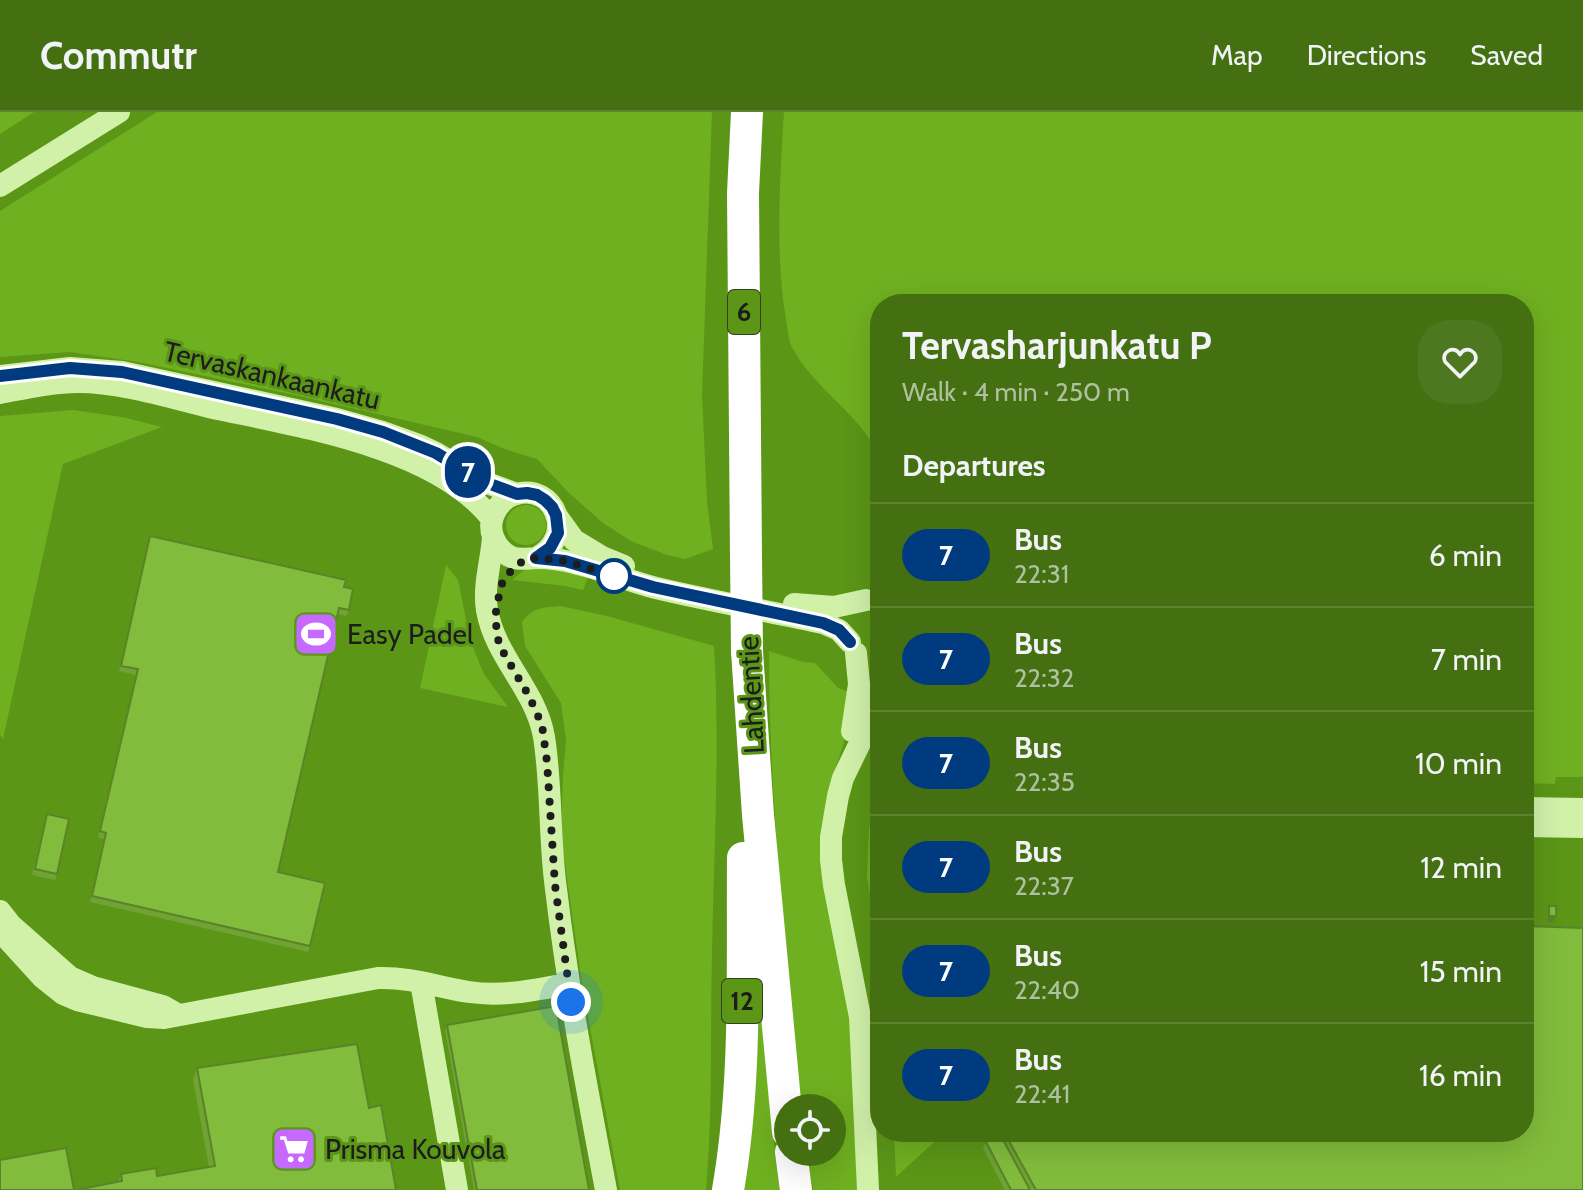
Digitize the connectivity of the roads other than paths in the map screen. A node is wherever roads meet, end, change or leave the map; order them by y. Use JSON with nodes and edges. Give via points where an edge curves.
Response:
{"nodes":[{"id":1,"x":119,"y":112,"type":"edge"},
{"id":2,"x":747,"y":112,"type":"edge"},
{"id":3,"x":0,"y":186,"type":"edge"},
{"id":4,"x":0,"y":376,"type":"edge"},
{"id":5,"x":0,"y":393,"type":"edge"},
{"id":6,"x":263,"y":410,"type":"junction"},
{"id":7,"x":517,"y":494,"type":"junction"},
{"id":8,"x":556,"y":515,"type":"junction"},
{"id":9,"x":493,"y":528,"type":"junction"},
{"id":10,"x":530,"y":559,"type":"junction"},
{"id":11,"x":870,"y":599,"type":"edge"},
{"id":12,"x":870,"y":600,"type":"edge"},
{"id":13,"x":499,"y":645,"type":"junction"},
{"id":14,"x":853,"y":648,"type":"junction"},
{"id":15,"x":870,"y":662,"type":"edge"},
{"id":16,"x":870,"y":714,"type":"edge"},
{"id":17,"x":843,"y":778,"type":"junction"},
{"id":18,"x":1534,"y":808,"type":"edge"},
{"id":19,"x":1583,"y":809,"type":"edge"},
{"id":20,"x":758,"y":815,"type":"junction"},
{"id":21,"x":1534,"y":826,"type":"edge"},
{"id":22,"x":1583,"y":827,"type":"edge"},
{"id":23,"x":0,"y":896,"type":"edge"},
{"id":24,"x":0,"y":911,"type":"edge"},
{"id":25,"x":0,"y":931,"type":"edge"},
{"id":26,"x":29,"y":939,"type":"junction"},
{"id":27,"x":421,"y":982,"type":"junction"},
{"id":28,"x":568,"y":984,"type":"junction"},
{"id":29,"x":178,"y":1015,"type":"junction"},
{"id":30,"x":784,"y":1094,"type":"edge"},
{"id":31,"x":793,"y":1166,"type":"edge"},
{"id":32,"x":457,"y":1190,"type":"edge"},
{"id":33,"x":606,"y":1190,"type":"edge"},
{"id":34,"x":728,"y":1190,"type":"edge"},
{"id":35,"x":796,"y":1190,"type":"edge"},
{"id":36,"x":868,"y":1190,"type":"edge"}],
"edges":[{"from":1,"to":3,"type":"street"},
{"from":2,"to":20,"type":"highway","name":"Lahdentie","number":"6","bridge":true,"via":[[747,651]]},
{"from":4,"to":6,"type":"street","name":"Tervaskankaankatu","via":[[98,369],[153,378]]},
{"from":5,"to":6,"type":"street","name":"Tervaskankaankatu","via":[[78,382]]},
{"from":6,"to":7,"type":"street","name":"Tervaskankaankatu","via":[[337,419],[383,432]]},
{"from":6,"to":9,"type":"street","name":"Tervaskankaankatu","via":[[410,460],[473,497]]},
{"from":7,"to":8,"type":"street","via":[[537,495]]},
{"from":7,"to":9,"type":"street","via":[[501,503]]},
{"from":8,"to":10,"type":"street","via":[[555,541]]},
{"from":8,"to":11,"type":"street","via":[[574,540],[644,572],[809,607]]},
{"from":9,"to":10,"type":"street","via":[[505,554]]},
{"from":9,"to":13,"type":"street","via":[[486,595]]},
{"from":10,"to":13,"type":"street","via":[[503,580],[496,624]]},
{"from":10,"to":14,"type":"street","via":[[565,561],[653,587],[823,623],[839,630]]},
{"from":12,"to":14,"type":"street","via":[[851,618]]},
{"from":13,"to":28,"type":"street","via":[[542,725]]},
{"from":14,"to":15,"type":"street"},
{"from":14,"to":17,"type":"street","via":[[858,699]]},
{"from":16,"to":17,"type":"street"},
{"from":17,"to":36,"type":"street","via":[[831,860],[860,1017]]},
{"from":18,"to":19,"type":"street"},
{"from":20,"to":30,"type":"highway","name":"Lahdentie","number":"6"},
{"from":20,"to":34,"type":"highway","number":"12","via":[[743,843],[741,1058]]},
{"from":21,"to":22,"type":"street"},
{"from":23,"to":26,"type":"street"},
{"from":24,"to":26,"type":"street"},
{"from":25,"to":29,"type":"street","via":[[63,994],[147,1017]]},
{"from":26,"to":29,"type":"street","via":[[58,969],[81,983],[154,1002]]},
{"from":27,"to":28,"type":"street","via":[[497,994]]},
{"from":27,"to":29,"type":"street","via":[[378,978]]},
{"from":27,"to":32,"type":"street"},
{"from":28,"to":33,"type":"street"},
{"from":31,"to":35,"type":"highway"}]}
